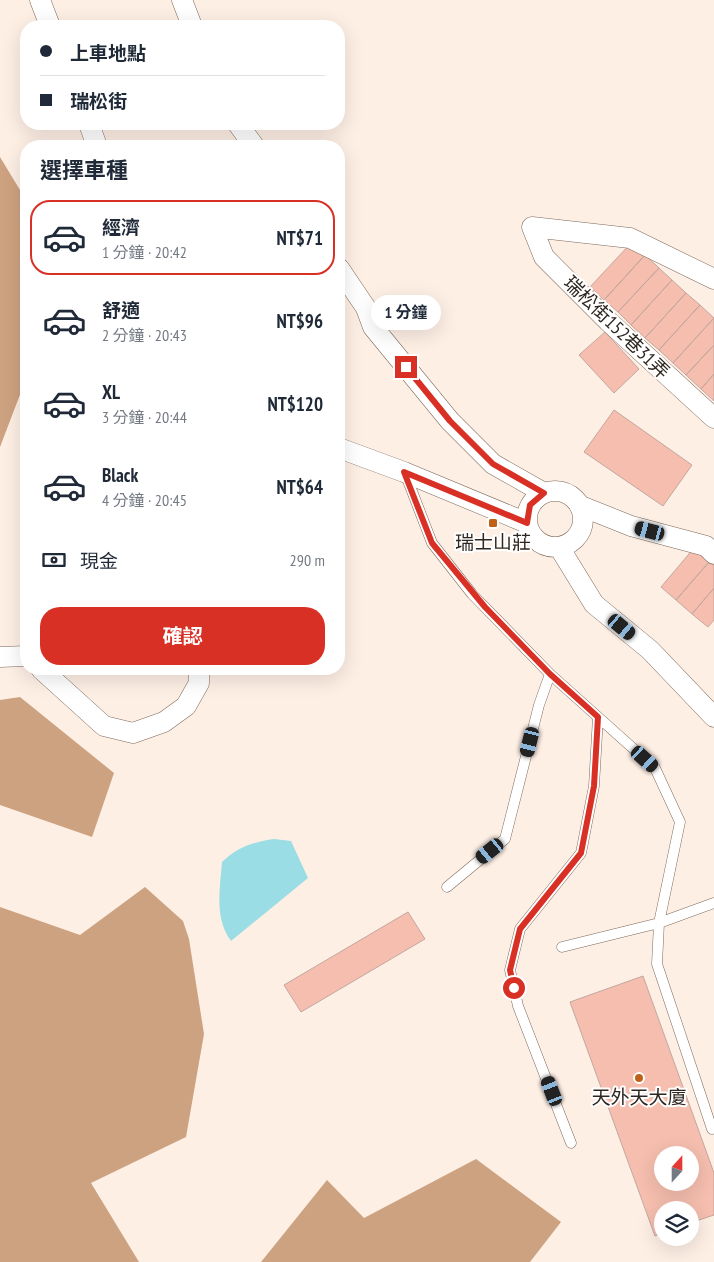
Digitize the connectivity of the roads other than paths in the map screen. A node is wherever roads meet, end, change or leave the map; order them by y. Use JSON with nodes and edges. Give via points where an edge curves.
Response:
{"nodes":[{"id":1,"x":40,"y":0,"type":"edge"},
{"id":2,"x":182,"y":0,"type":"edge"},
{"id":3,"x":48,"y":20,"type":"edge"},
{"id":4,"x":190,"y":20,"type":"edge"},
{"id":5,"x":345,"y":277,"type":"edge"},
{"id":6,"x":714,"y":280,"type":"edge"},
{"id":7,"x":345,"y":299,"type":"edge"},
{"id":8,"x":366,"y":308,"type":"junction"},
{"id":9,"x":714,"y":418,"type":"edge"},
{"id":10,"x":345,"y":450,"type":"edge"},
{"id":11,"x":404,"y":472,"type":"junction"},
{"id":12,"x":544,"y":493,"type":"junction"},
{"id":13,"x":581,"y":506,"type":"junction"},
{"id":14,"x":527,"y":523,"type":"junction"},
{"id":15,"x":559,"y":547,"type":"junction"},
{"id":16,"x":714,"y":554,"type":"edge"},
{"id":17,"x":20,"y":656,"type":"edge"},
{"id":18,"x":0,"y":657,"type":"edge"},
{"id":19,"x":550,"y":674,"type":"junction"},
{"id":20,"x":48,"y":675,"type":"edge"},
{"id":21,"x":199,"y":675,"type":"edge"},
{"id":22,"x":598,"y":717,"type":"junction"},
{"id":23,"x":714,"y":717,"type":"edge"},
{"id":24,"x":447,"y":887,"type":"dead end"},
{"id":25,"x":714,"y":903,"type":"edge"},
{"id":26,"x":659,"y":923,"type":"junction"},
{"id":27,"x":562,"y":947,"type":"dead end"},
{"id":28,"x":714,"y":1124,"type":"edge"},
{"id":29,"x":571,"y":1143,"type":"dead end"}],
"edges":[{"from":1,"to":3,"type":"street"},
{"from":2,"to":4,"type":"street"},
{"from":5,"to":8,"type":"street"},
{"from":6,"to":9,"type":"street","name":"瑞松街152巷31弄","via":[[630,238],[532,227],[544,257]]},
{"from":7,"to":8,"type":"street"},
{"from":8,"to":12,"type":"street","via":[[373,327],[450,421],[493,464]]},
{"from":10,"to":11,"type":"street"},
{"from":11,"to":14,"type":"street"},
{"from":11,"to":19,"type":"lane","via":[[432,543],[472,594]]},
{"from":12,"to":13,"type":"street","via":[[561,491],[576,499]]},
{"from":12,"to":14,"type":"street","via":[[530,505]]},
{"from":13,"to":15,"type":"street","via":[[584,524],[581,532],[576,540]]},
{"from":13,"to":16,"type":"street","via":[[632,526],[706,546]]},
{"from":14,"to":15,"type":"street","via":[[535,539],[551,547]]},
{"from":15,"to":23,"type":"street","via":[[594,604],[650,650]]},
{"from":17,"to":18,"type":"street"},
{"from":19,"to":22,"type":"lane"},
{"from":19,"to":24,"type":"lane","via":[[505,839]]},
{"from":20,"to":21,"type":"street","via":[[104,726],[133,733],[164,722],[186,706],[199,683]]},
{"from":22,"to":26,"type":"lane","via":[[655,768],[680,822]]},
{"from":22,"to":29,"type":"lane","via":[[594,786],[581,853],[520,929],[510,970],[518,1006]]},
{"from":25,"to":26,"type":"lane"},
{"from":26,"to":27,"type":"lane"},
{"from":26,"to":28,"type":"lane","via":[[657,964],[712,1129]]}]}
